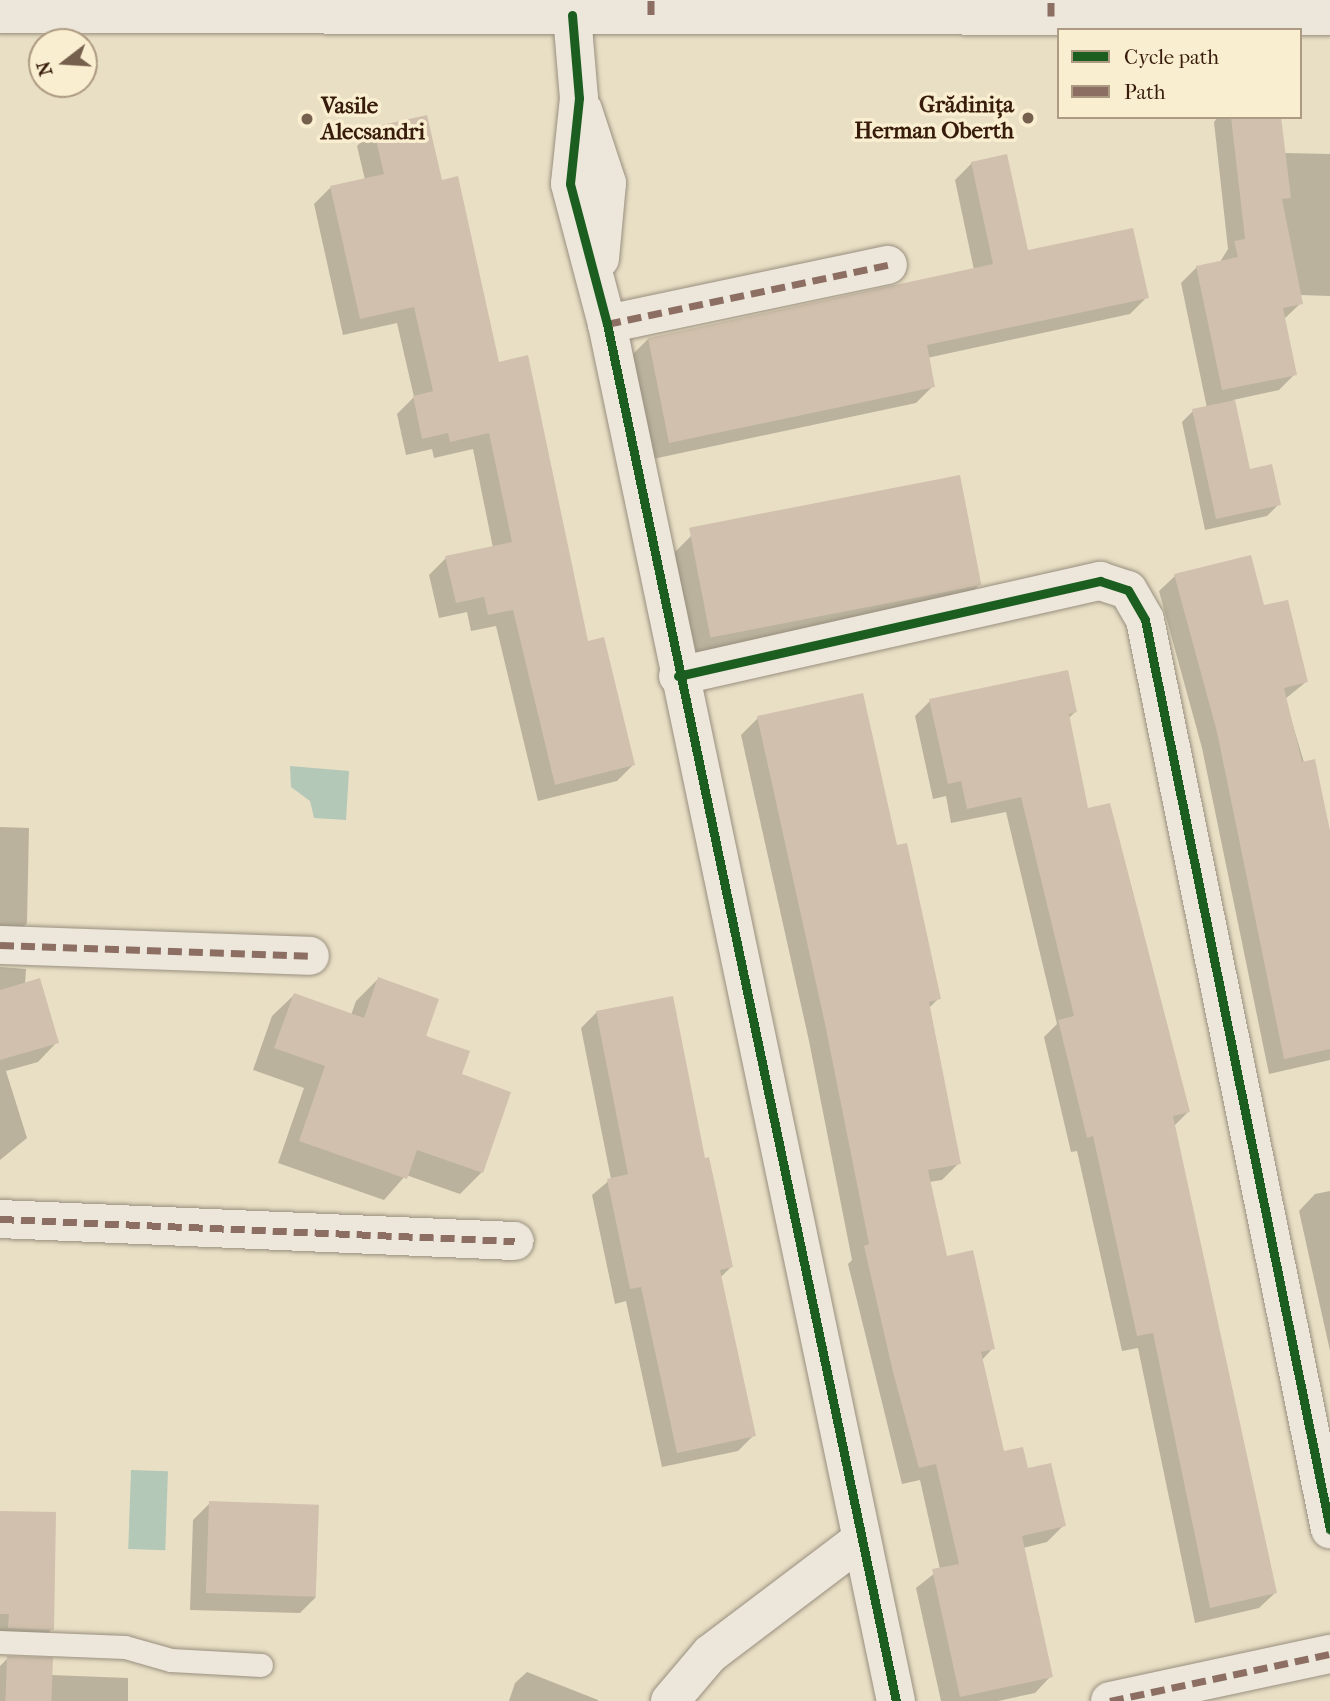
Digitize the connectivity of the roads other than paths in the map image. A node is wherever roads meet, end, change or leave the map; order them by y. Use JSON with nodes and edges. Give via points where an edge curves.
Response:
{"nodes":[{"id":1,"x":178,"y":7,"type":"edge"},
{"id":2,"x":651,"y":7,"type":"edge"},
{"id":3,"x":797,"y":8,"type":"edge"},
{"id":4,"x":1051,"y":8,"type":"edge"},
{"id":5,"x":1327,"y":11,"type":"edge"},
{"id":6,"x":0,"y":14,"type":"edge"},
{"id":7,"x":572,"y":15,"type":"junction"},
{"id":8,"x":888,"y":265,"type":"dead end"},
{"id":9,"x":607,"y":324,"type":"junction"},
{"id":10,"x":678,"y":676,"type":"junction"},
{"id":11,"x":0,"y":944,"type":"edge"},
{"id":12,"x":310,"y":956,"type":"dead end"},
{"id":13,"x":0,"y":1219,"type":"edge"},
{"id":14,"x":515,"y":1241,"type":"dead end"},
{"id":15,"x":1330,"y":1529,"type":"edge"},
{"id":16,"x":861,"y":1540,"type":"junction"},
{"id":17,"x":0,"y":1642,"type":"edge"},
{"id":18,"x":1330,"y":1654,"type":"edge"},
{"id":19,"x":261,"y":1665,"type":"dead end"},
{"id":20,"x":670,"y":1701,"type":"edge"},
{"id":21,"x":895,"y":1701,"type":"edge"},
{"id":22,"x":1110,"y":1701,"type":"edge"}],
"edges":[{"from":1,"to":6,"type":"street"},
{"from":1,"to":7,"type":"street"},
{"from":2,"to":3,"type":"street"},
{"from":2,"to":7,"type":"street"},
{"from":3,"to":4,"type":"street"},
{"from":4,"to":5,"type":"street"},
{"from":7,"to":9,"type":"street","via":[[579,98],[607,183],[597,282]]},
{"from":8,"to":9,"type":"street"},
{"from":9,"to":10,"type":"street"},
{"from":10,"to":15,"type":"street","via":[[1100,581],[1128,590],[1145,620]]},
{"from":10,"to":16,"type":"street"},
{"from":11,"to":12,"type":"street"},
{"from":13,"to":14,"type":"street"},
{"from":16,"to":20,"type":"street","via":[[710,1654]]},
{"from":16,"to":21,"type":"street"},
{"from":17,"to":19,"type":"lane","via":[[125,1647],[170,1660]]},
{"from":18,"to":22,"type":"street"}]}
